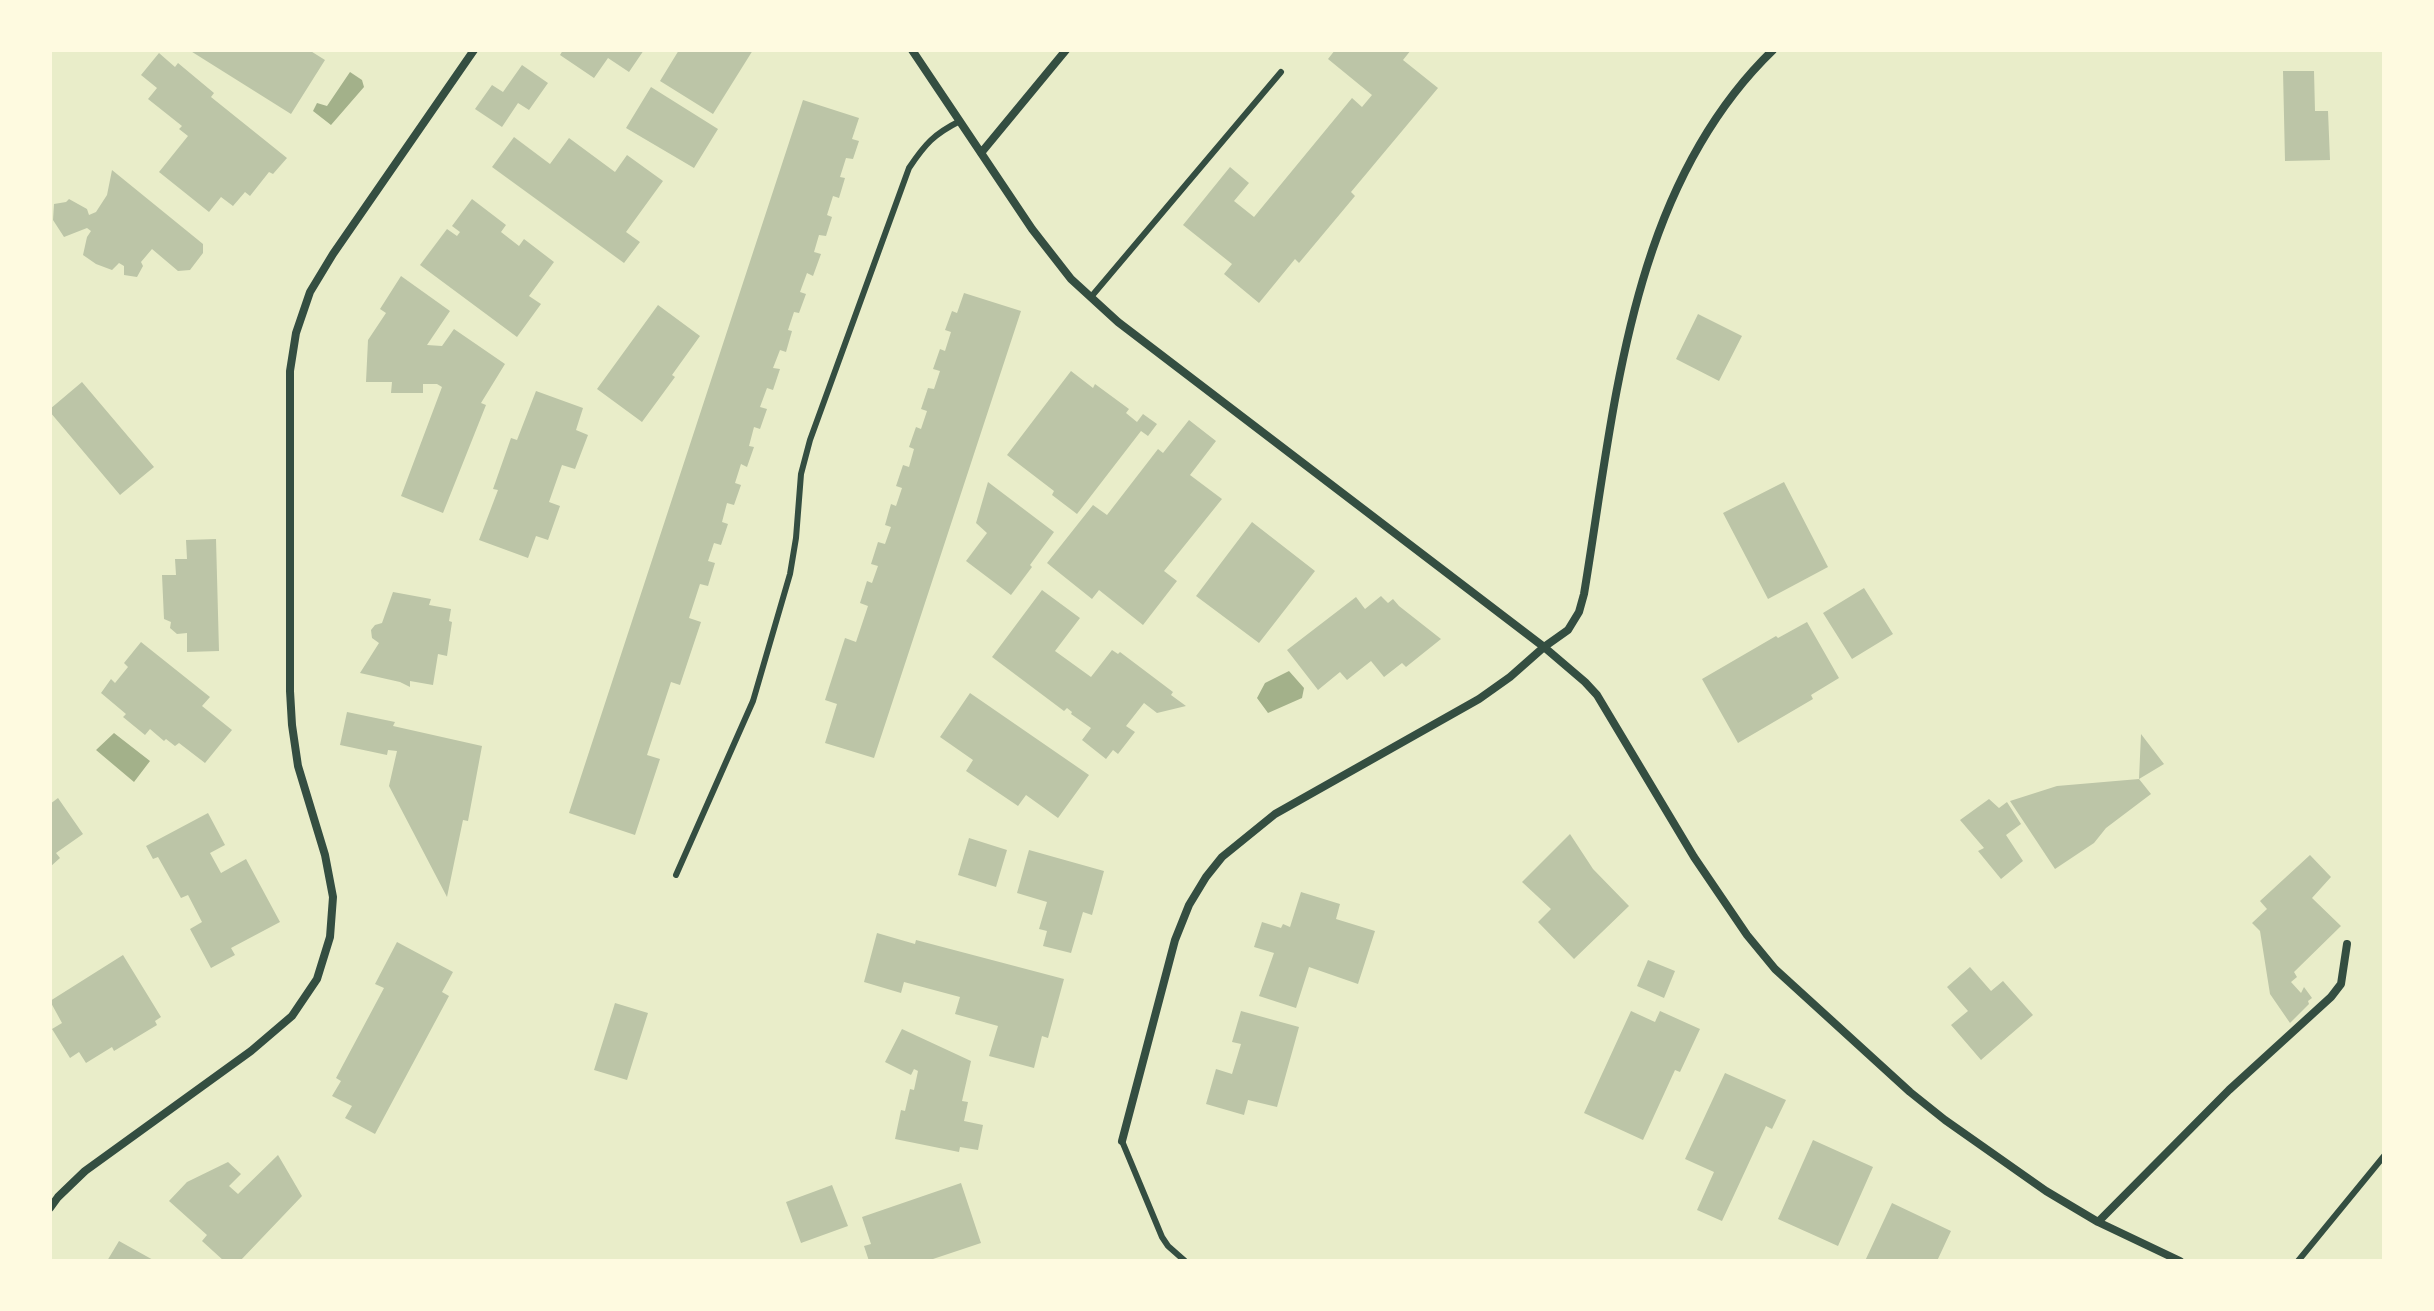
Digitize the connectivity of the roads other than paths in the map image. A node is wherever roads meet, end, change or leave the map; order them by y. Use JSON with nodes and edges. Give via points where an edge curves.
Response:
{"nodes":[{"id":1,"x":474,"y":50,"type":"edge"},
{"id":2,"x":912,"y":50,"type":"edge"},
{"id":3,"x":1066,"y":50,"type":"edge"},
{"id":4,"x":1770,"y":51,"type":"edge"},
{"id":5,"x":1281,"y":72,"type":"dead end"},
{"id":6,"x":960,"y":121,"type":"junction"},
{"id":7,"x":981,"y":153,"type":"junction"},
{"id":8,"x":1091,"y":297,"type":"junction"},
{"id":9,"x":1544,"y":647,"type":"junction"},
{"id":10,"x":676,"y":875,"type":"dead end"},
{"id":11,"x":2347,"y":944,"type":"dead end"},
{"id":12,"x":1122,"y":1141,"type":"joint"},
{"id":13,"x":2384,"y":1156,"type":"edge"},
{"id":14,"x":50,"y":1208,"type":"edge"},
{"id":15,"x":2098,"y":1222,"type":"junction"},
{"id":16,"x":1185,"y":1261,"type":"edge"},
{"id":17,"x":2180,"y":1261,"type":"edge"},
{"id":18,"x":2298,"y":1261,"type":"edge"}],
"edges":[{"from":1,"to":14,"type":"street","via":[[333,254],[310,292],[296,333],[290,371],[292,725],[333,897],[330,937],[317,979],[292,1016],[262,1042],[85,1171]]},
{"from":2,"to":6,"type":"street"},
{"from":3,"to":7,"type":"street"},
{"from":4,"to":9,"type":"street","via":[[1710,125],[1669,203],[1626,349],[1579,612],[1568,630]]},
{"from":5,"to":8,"type":"lane"},
{"from":6,"to":7,"type":"street"},
{"from":6,"to":10,"type":"lane","via":[[937,133],[909,168],[810,440],[790,574],[753,701]]},
{"from":7,"to":8,"type":"street","via":[[1032,229]]},
{"from":8,"to":9,"type":"street"},
{"from":9,"to":12,"type":"street","via":[[1479,699],[1275,814],[1222,857],[1189,905],[1175,940]]},
{"from":9,"to":15,"type":"street","via":[[1597,695],[1694,857],[1775,969],[1945,1120]]},
{"from":11,"to":15,"type":"street","via":[[2341,984],[2331,997]]},
{"from":12,"to":16,"type":"lane","via":[[1162,1237]]},
{"from":13,"to":18,"type":"lane"},
{"from":15,"to":17,"type":"street"}]}
